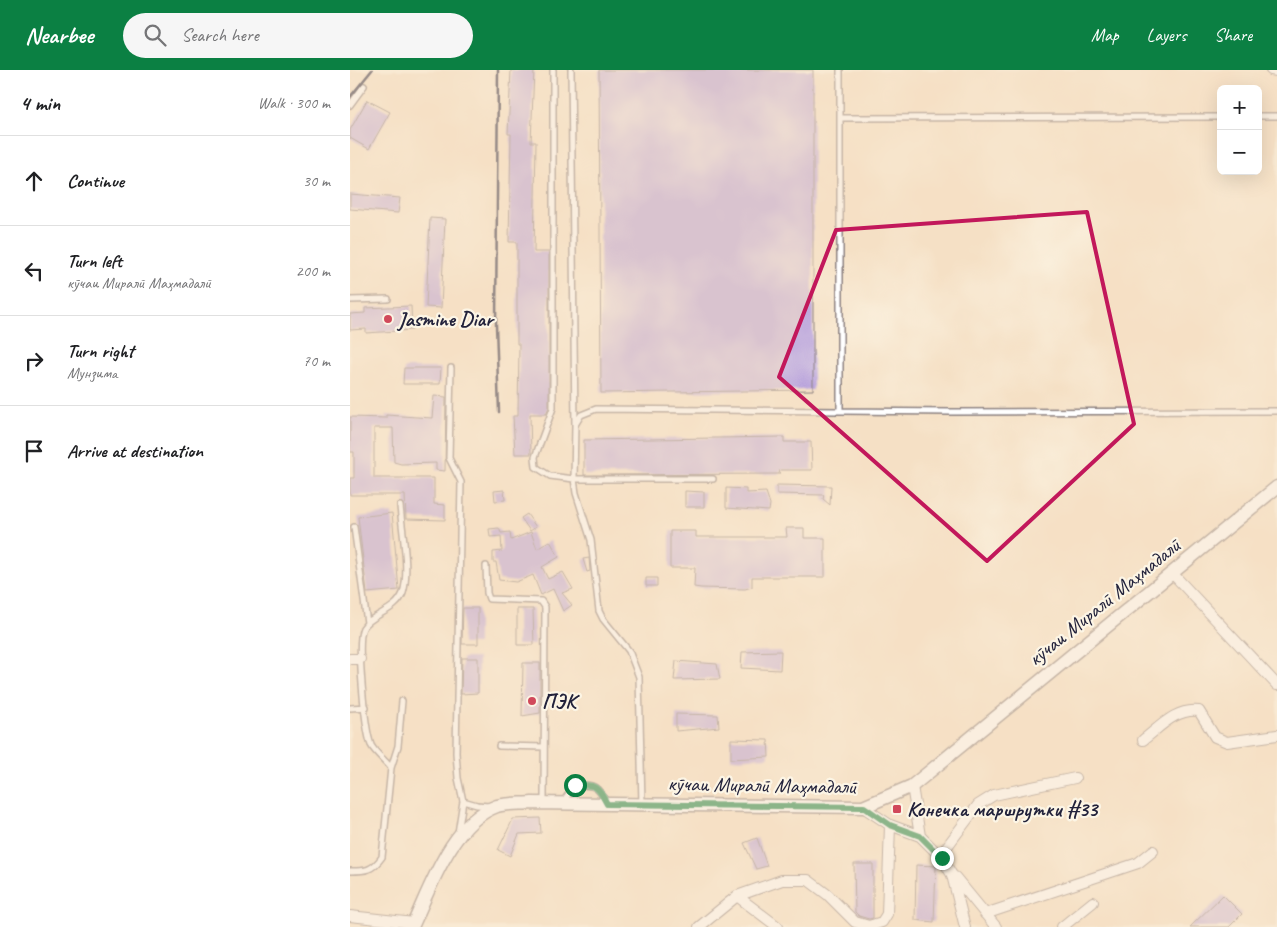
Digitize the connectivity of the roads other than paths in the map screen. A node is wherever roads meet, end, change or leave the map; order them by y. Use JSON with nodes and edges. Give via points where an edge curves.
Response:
{"nodes":[{"id":1,"x":553,"y":70,"type":"edge"},
{"id":2,"x":571,"y":70,"type":"edge"},
{"id":3,"x":840,"y":70,"type":"edge"},
{"id":4,"x":1271,"y":70,"type":"edge"},
{"id":5,"x":1277,"y":71,"type":"edge"},
{"id":6,"x":364,"y":86,"type":"dead end"},
{"id":7,"x":350,"y":105,"type":"edge"},
{"id":8,"x":1262,"y":116,"type":"edge"},
{"id":9,"x":1277,"y":116,"type":"edge"},
{"id":10,"x":1217,"y":117,"type":"edge"},
{"id":11,"x":840,"y":118,"type":"junction"},
{"id":12,"x":388,"y":299,"type":"dead end"},
{"id":13,"x":350,"y":300,"type":"edge"},
{"id":14,"x":451,"y":368,"type":"dead end"},
{"id":15,"x":840,"y":410,"type":"junction"},
{"id":16,"x":1277,"y":410,"type":"edge"},
{"id":17,"x":575,"y":425,"type":"junction"},
{"id":18,"x":574,"y":479,"type":"junction"},
{"id":19,"x":713,"y":479,"type":"dead end"},
{"id":20,"x":1277,"y":487,"type":"edge"},
{"id":21,"x":400,"y":506,"type":"dead end"},
{"id":22,"x":354,"y":527,"type":"dead end"},
{"id":23,"x":486,"y":566,"type":"dead end"},
{"id":24,"x":1172,"y":573,"type":"junction"},
{"id":25,"x":367,"y":623,"type":"junction"},
{"id":26,"x":355,"y":659,"type":"edge"},
{"id":27,"x":1277,"y":685,"type":"edge"},
{"id":28,"x":402,"y":701,"type":"dead end"},
{"id":29,"x":366,"y":707,"type":"junction"},
{"id":30,"x":350,"y":708,"type":"edge"},
{"id":31,"x":1277,"y":734,"type":"edge"},
{"id":32,"x":1143,"y":740,"type":"dead end"},
{"id":33,"x":499,"y":746,"type":"dead end"},
{"id":34,"x":544,"y":748,"type":"junction"},
{"id":35,"x":391,"y":768,"type":"junction"},
{"id":36,"x":1075,"y":778,"type":"dead end"},
{"id":37,"x":912,"y":786,"type":"junction"},
{"id":38,"x":463,"y":801,"type":"junction"},
{"id":39,"x":544,"y":803,"type":"junction"},
{"id":40,"x":562,"y":803,"type":"junction"},
{"id":41,"x":607,"y":804,"type":"junction"},
{"id":42,"x":642,"y":804,"type":"junction"},
{"id":43,"x":498,"y":806,"type":"junction"},
{"id":44,"x":864,"y":807,"type":"junction"},
{"id":45,"x":890,"y":825,"type":"junction"},
{"id":46,"x":920,"y":836,"type":"junction"},
{"id":47,"x":457,"y":838,"type":"junction"},
{"id":48,"x":1153,"y":851,"type":"dead end"},
{"id":49,"x":940,"y":856,"type":"junction"},
{"id":50,"x":350,"y":871,"type":"edge"},
{"id":51,"x":952,"y":875,"type":"junction"},
{"id":52,"x":737,"y":896,"type":"junction"},
{"id":53,"x":1094,"y":902,"type":"dead end"},
{"id":54,"x":887,"y":914,"type":"junction"},
{"id":55,"x":985,"y":914,"type":"junction"},
{"id":56,"x":350,"y":916,"type":"edge"},
{"id":57,"x":413,"y":925,"type":"edge"},
{"id":58,"x":699,"y":927,"type":"edge"},
{"id":59,"x":778,"y":927,"type":"edge"},
{"id":60,"x":887,"y":927,"type":"edge"},
{"id":61,"x":964,"y":927,"type":"edge"},
{"id":62,"x":996,"y":927,"type":"edge"},
{"id":63,"x":1062,"y":927,"type":"edge"}],
"edges":[{"from":1,"to":18,"type":"lane","via":[[553,408],[535,461],[536,467],[550,476]]},
{"from":2,"to":17,"type":"lane"},
{"from":3,"to":11,"type":"lane"},
{"from":4,"to":5,"type":"street"},
{"from":6,"to":7,"type":"lane"},
{"from":8,"to":9,"type":"lane"},
{"from":10,"to":11,"type":"lane"},
{"from":11,"to":15,"type":"lane"},
{"from":12,"to":13,"type":"lane"},
{"from":14,"to":38,"type":"lane","via":[[449,458],[461,482],[456,753]]},
{"from":15,"to":16,"type":"lane"},
{"from":15,"to":17,"type":"lane","via":[[596,409],[581,415]]},
{"from":17,"to":18,"type":"lane"},
{"from":18,"to":19,"type":"lane"},
{"from":18,"to":42,"type":"lane","via":[[591,540],[599,611],[628,651],[639,677]]},
{"from":20,"to":24,"type":"street","name":"кӯчаи Миралӣ Маҳмадалӣ"},
{"from":21,"to":25,"type":"lane","via":[[406,580],[402,596],[387,612]]},
{"from":22,"to":25,"type":"lane"},
{"from":23,"to":34,"type":"lane","via":[[489,599],[541,601],[545,607]]},
{"from":24,"to":27,"type":"street"},
{"from":24,"to":37,"type":"street","name":"кӯчаи Миралӣ Маҳмадалӣ"},
{"from":25,"to":26,"type":"lane","via":[[362,630]]},
{"from":26,"to":29,"type":"lane"},
{"from":28,"to":35,"type":"lane","via":[[398,746]]},
{"from":29,"to":30,"type":"lane"},
{"from":29,"to":35,"type":"lane","via":[[372,746]]},
{"from":31,"to":32,"type":"street","via":[[1227,742],[1215,737],[1199,711],[1188,709],[1173,716]]},
{"from":33,"to":34,"type":"lane"},
{"from":34,"to":39,"type":"lane"},
{"from":35,"to":50,"type":"lane","via":[[382,857],[367,871]]},
{"from":36,"to":49,"type":"street","via":[[994,795],[978,805]]},
{"from":37,"to":44,"type":"street","name":"кӯчаи Миралӣ Маҳмадалӣ"},
{"from":37,"to":46,"type":"street"},
{"from":38,"to":43,"type":"lane"},
{"from":38,"to":47,"type":"lane"},
{"from":39,"to":40,"type":"street","name":"кӯчаи Миралӣ Маҳмадалӣ"},
{"from":39,"to":43,"type":"street","name":"кӯчаи Миралӣ Маҳмадалӣ"},
{"from":40,"to":41,"type":"street","name":"кӯчаи Миралӣ Маҳмадалӣ"},
{"from":40,"to":41,"type":"lane","via":[[575,785],[592,785],[598,788]]},
{"from":41,"to":42,"type":"street","name":"кӯчаи Миралӣ Маҳмадалӣ"},
{"from":42,"to":44,"type":"street","name":"кӯчаи Миралӣ Маҳмадалӣ"},
{"from":43,"to":47,"type":"street","name":"кӯчаи Миралӣ Маҳмадалӣ","via":[[472,819]]},
{"from":44,"to":45,"type":"street"},
{"from":45,"to":46,"type":"street"},
{"from":45,"to":54,"type":"street"},
{"from":46,"to":49,"type":"street"},
{"from":47,"to":57,"type":"street","name":"кӯчаи Миралӣ Маҳмадалӣ"},
{"from":48,"to":55,"type":"street","via":[[1138,863]]},
{"from":49,"to":51,"type":"street"},
{"from":51,"to":55,"type":"street"},
{"from":51,"to":61,"type":"street"},
{"from":52,"to":54,"type":"street","via":[[782,880],[808,880],[855,922],[869,926],[882,922]]},
{"from":52,"to":58,"type":"street"},
{"from":52,"to":59,"type":"street"},
{"from":53,"to":63,"type":"street"},
{"from":54,"to":60,"type":"street"},
{"from":55,"to":62,"type":"street"},
{"from":56,"to":57,"type":"street"}]}
